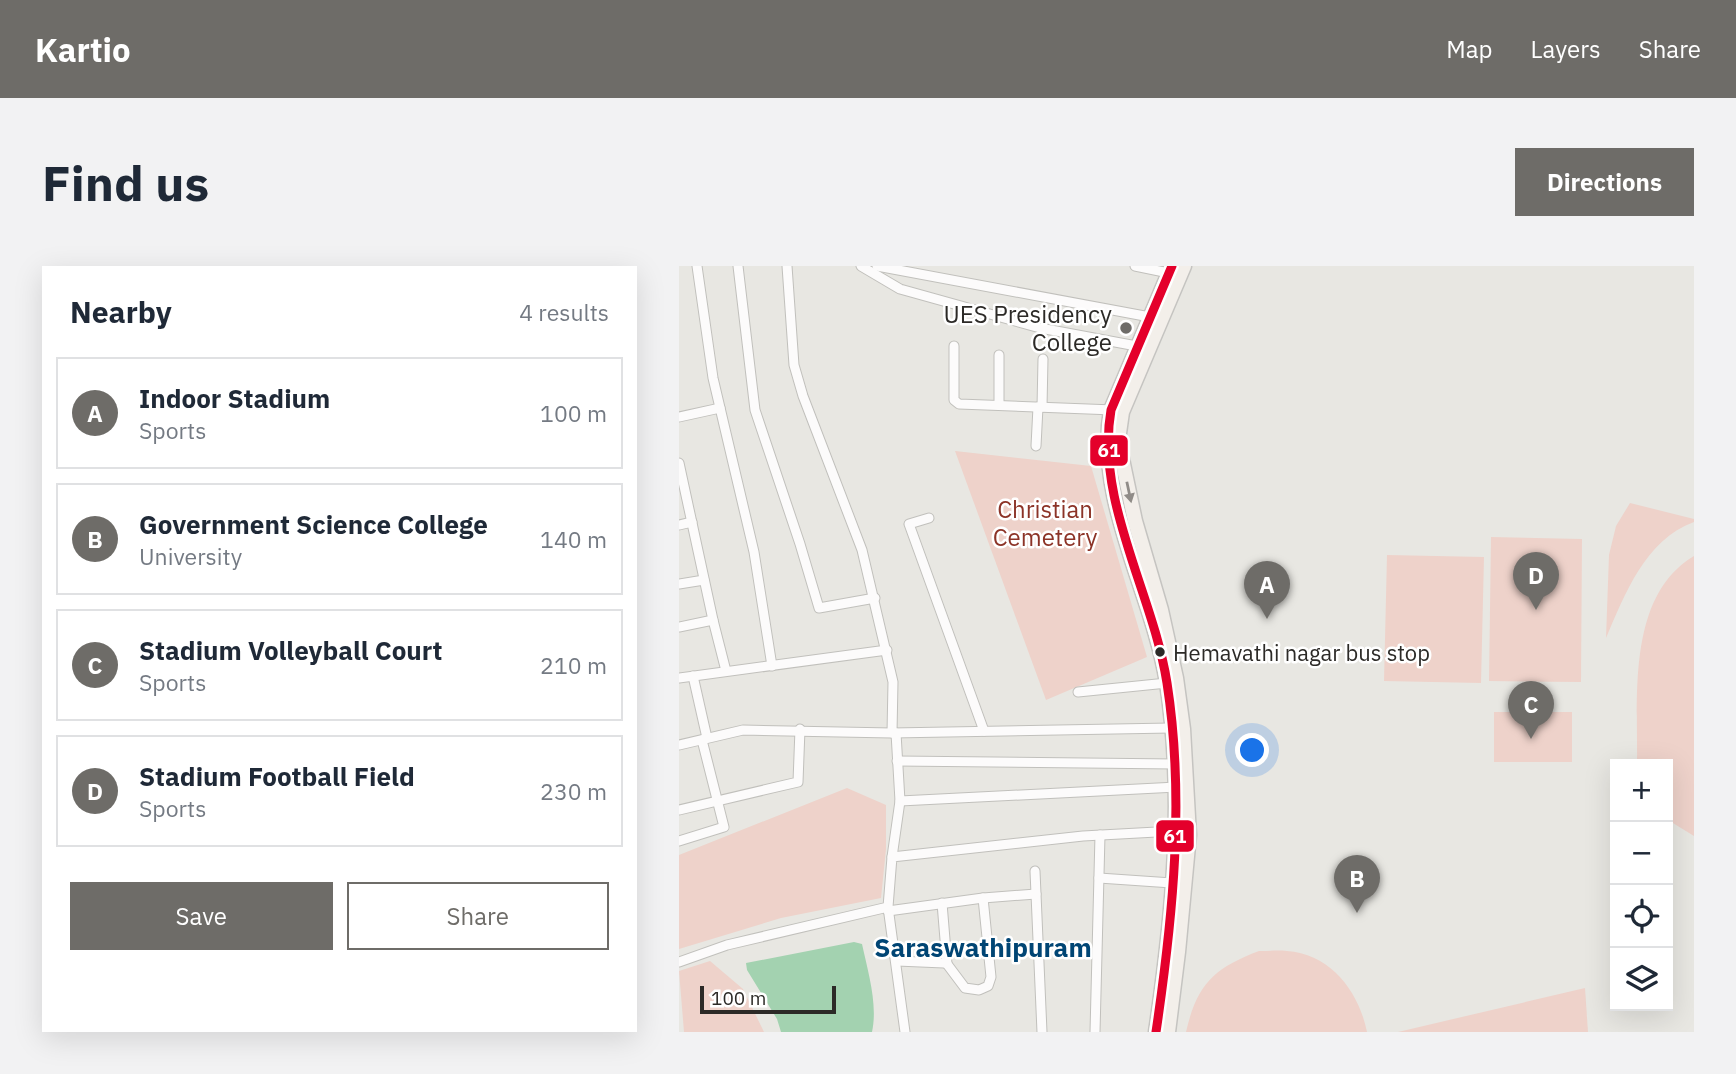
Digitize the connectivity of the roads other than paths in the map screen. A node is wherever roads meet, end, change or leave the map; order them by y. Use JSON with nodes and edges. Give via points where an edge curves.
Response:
{"nodes":[{"id":1,"x":697,"y":266,"type":"edge"},
{"id":2,"x":738,"y":266,"type":"edge"},
{"id":3,"x":787,"y":266,"type":"edge"},
{"id":4,"x":861,"y":266,"type":"edge"},
{"id":5,"x":1135,"y":266,"type":"edge"},
{"id":6,"x":1184,"y":266,"type":"edge"},
{"id":7,"x":876,"y":268,"type":"edge"},
{"id":8,"x":1171,"y":269,"type":"edge"},
{"id":9,"x":1150,"y":317,"type":"junction"},
{"id":10,"x":954,"y":346,"type":"dead end"},
{"id":11,"x":1142,"y":347,"type":"junction"},
{"id":12,"x":999,"y":355,"type":"dead end"},
{"id":13,"x":1043,"y":359,"type":"dead end"},
{"id":14,"x":999,"y":405,"type":"junction"},
{"id":15,"x":1040,"y":407,"type":"junction"},
{"id":16,"x":720,"y":408,"type":"junction"},
{"id":17,"x":1116,"y":411,"type":"junction"},
{"id":18,"x":679,"y":417,"type":"edge"},
{"id":19,"x":1036,"y":446,"type":"dead end"},
{"id":20,"x":679,"y":463,"type":"edge"},
{"id":21,"x":929,"y":518,"type":"dead end"},
{"id":22,"x":692,"y":522,"type":"junction"},
{"id":23,"x":679,"y":525,"type":"edge"},
{"id":24,"x":704,"y":580,"type":"junction"},
{"id":25,"x":679,"y":584,"type":"edge"},
{"id":26,"x":875,"y":598,"type":"junction"},
{"id":27,"x":713,"y":620,"type":"junction"},
{"id":28,"x":679,"y":627,"type":"edge"},
{"id":29,"x":887,"y":650,"type":"junction"},
{"id":30,"x":772,"y":666,"type":"junction"},
{"id":31,"x":726,"y":671,"type":"junction"},
{"id":32,"x":694,"y":676,"type":"junction"},
{"id":33,"x":679,"y":678,"type":"edge"},
{"id":34,"x":1167,"y":683,"type":"junction"},
{"id":35,"x":1079,"y":692,"type":"dead end"},
{"id":36,"x":1171,"y":728,"type":"junction"},
{"id":37,"x":800,"y":729,"type":"junction"},
{"id":38,"x":983,"y":730,"type":"junction"},
{"id":39,"x":894,"y":733,"type":"junction"},
{"id":40,"x":705,"y":739,"type":"junction"},
{"id":41,"x":679,"y":745,"type":"edge"},
{"id":42,"x":897,"y":761,"type":"junction"},
{"id":43,"x":1176,"y":764,"type":"junction"},
{"id":44,"x":1177,"y":787,"type":"junction"},
{"id":45,"x":900,"y":801,"type":"junction"},
{"id":46,"x":718,"y":802,"type":"junction"},
{"id":47,"x":679,"y":810,"type":"edge"},
{"id":48,"x":1175,"y":831,"type":"junction"},
{"id":49,"x":1100,"y":835,"type":"junction"},
{"id":50,"x":679,"y":841,"type":"edge"},
{"id":51,"x":893,"y":857,"type":"junction"},
{"id":52,"x":1035,"y":871,"type":"dead end"},
{"id":53,"x":1099,"y":878,"type":"junction"},
{"id":54,"x":1172,"y":883,"type":"junction"},
{"id":55,"x":1036,"y":894,"type":"junction"},
{"id":56,"x":983,"y":898,"type":"junction"},
{"id":57,"x":942,"y":903,"type":"junction"},
{"id":58,"x":888,"y":909,"type":"junction"},
{"id":59,"x":897,"y":961,"type":"junction"},
{"id":60,"x":679,"y":962,"type":"edge"},
{"id":61,"x":947,"y":964,"type":"junction"},
{"id":62,"x":902,"y":1030,"type":"edge"},
{"id":63,"x":1042,"y":1032,"type":"edge"},
{"id":64,"x":1095,"y":1032,"type":"edge"},
{"id":65,"x":1156,"y":1032,"type":"edge"},
{"id":66,"x":1168,"y":1032,"type":"edge"}],
"edges":[{"from":1,"to":16,"type":"street"},
{"from":2,"to":26,"type":"street","via":[[755,410],[819,608]]},
{"from":3,"to":26,"type":"street","via":[[794,365]]},
{"from":4,"to":7,"type":"street"},
{"from":5,"to":8,"type":"street"},
{"from":6,"to":11,"type":"main road"},
{"from":7,"to":9,"type":"street"},
{"from":7,"to":11,"type":"street","via":[[900,289],[1040,328]]},
{"from":8,"to":9,"type":"main road"},
{"from":9,"to":11,"type":"main road"},
{"from":10,"to":14,"type":"street","via":[[955,403]]},
{"from":11,"to":17,"type":"main road"},
{"from":12,"to":14,"type":"street"},
{"from":13,"to":15,"type":"street"},
{"from":14,"to":15,"type":"street"},
{"from":15,"to":17,"type":"street"},
{"from":15,"to":19,"type":"street"},
{"from":16,"to":18,"type":"street"},
{"from":16,"to":30,"type":"street","via":[[754,552]]},
{"from":17,"to":34,"type":"main road","via":[[1107,455]]},
{"from":17,"to":66,"type":"main road","one_way":true,"via":[[1135,522],[1161,610],[1183,729],[1189,835]]},
{"from":20,"to":22,"type":"street"},
{"from":21,"to":38,"type":"street","via":[[909,524]]},
{"from":22,"to":23,"type":"street"},
{"from":22,"to":24,"type":"street"},
{"from":24,"to":25,"type":"street"},
{"from":24,"to":27,"type":"street"},
{"from":26,"to":29,"type":"street"},
{"from":27,"to":28,"type":"street"},
{"from":27,"to":31,"type":"street"},
{"from":29,"to":30,"type":"street"},
{"from":29,"to":39,"type":"street","via":[[894,682]]},
{"from":30,"to":31,"type":"street"},
{"from":31,"to":32,"type":"street"},
{"from":32,"to":33,"type":"street"},
{"from":32,"to":40,"type":"street"},
{"from":34,"to":35,"type":"street"},
{"from":34,"to":36,"type":"main road"},
{"from":36,"to":38,"type":"street"},
{"from":36,"to":43,"type":"main road"},
{"from":37,"to":39,"type":"street"},
{"from":37,"to":40,"type":"street","via":[[743,730]]},
{"from":37,"to":46,"type":"street","via":[[798,782]]},
{"from":38,"to":39,"type":"street"},
{"from":39,"to":42,"type":"street"},
{"from":40,"to":41,"type":"street"},
{"from":40,"to":46,"type":"street"},
{"from":42,"to":43,"type":"street"},
{"from":42,"to":45,"type":"street"},
{"from":43,"to":44,"type":"main road"},
{"from":44,"to":45,"type":"street"},
{"from":44,"to":48,"type":"main road"},
{"from":45,"to":51,"type":"street"},
{"from":46,"to":47,"type":"street"},
{"from":46,"to":50,"type":"street","via":[[723,827]]},
{"from":48,"to":49,"type":"street"},
{"from":48,"to":54,"type":"main road"},
{"from":49,"to":51,"type":"street"},
{"from":49,"to":53,"type":"street"},
{"from":51,"to":58,"type":"street"},
{"from":52,"to":55,"type":"street"},
{"from":53,"to":54,"type":"street"},
{"from":53,"to":64,"type":"street"},
{"from":54,"to":65,"type":"main road"},
{"from":55,"to":56,"type":"street"},
{"from":55,"to":63,"type":"street"},
{"from":56,"to":57,"type":"street"},
{"from":56,"to":61,"type":"street","via":[[991,982],[979,990],[965,988]]},
{"from":57,"to":58,"type":"street"},
{"from":57,"to":61,"type":"street"},
{"from":58,"to":59,"type":"street"},
{"from":58,"to":60,"type":"street","via":[[727,945]]},
{"from":59,"to":61,"type":"street"},
{"from":59,"to":62,"type":"street"}]}
